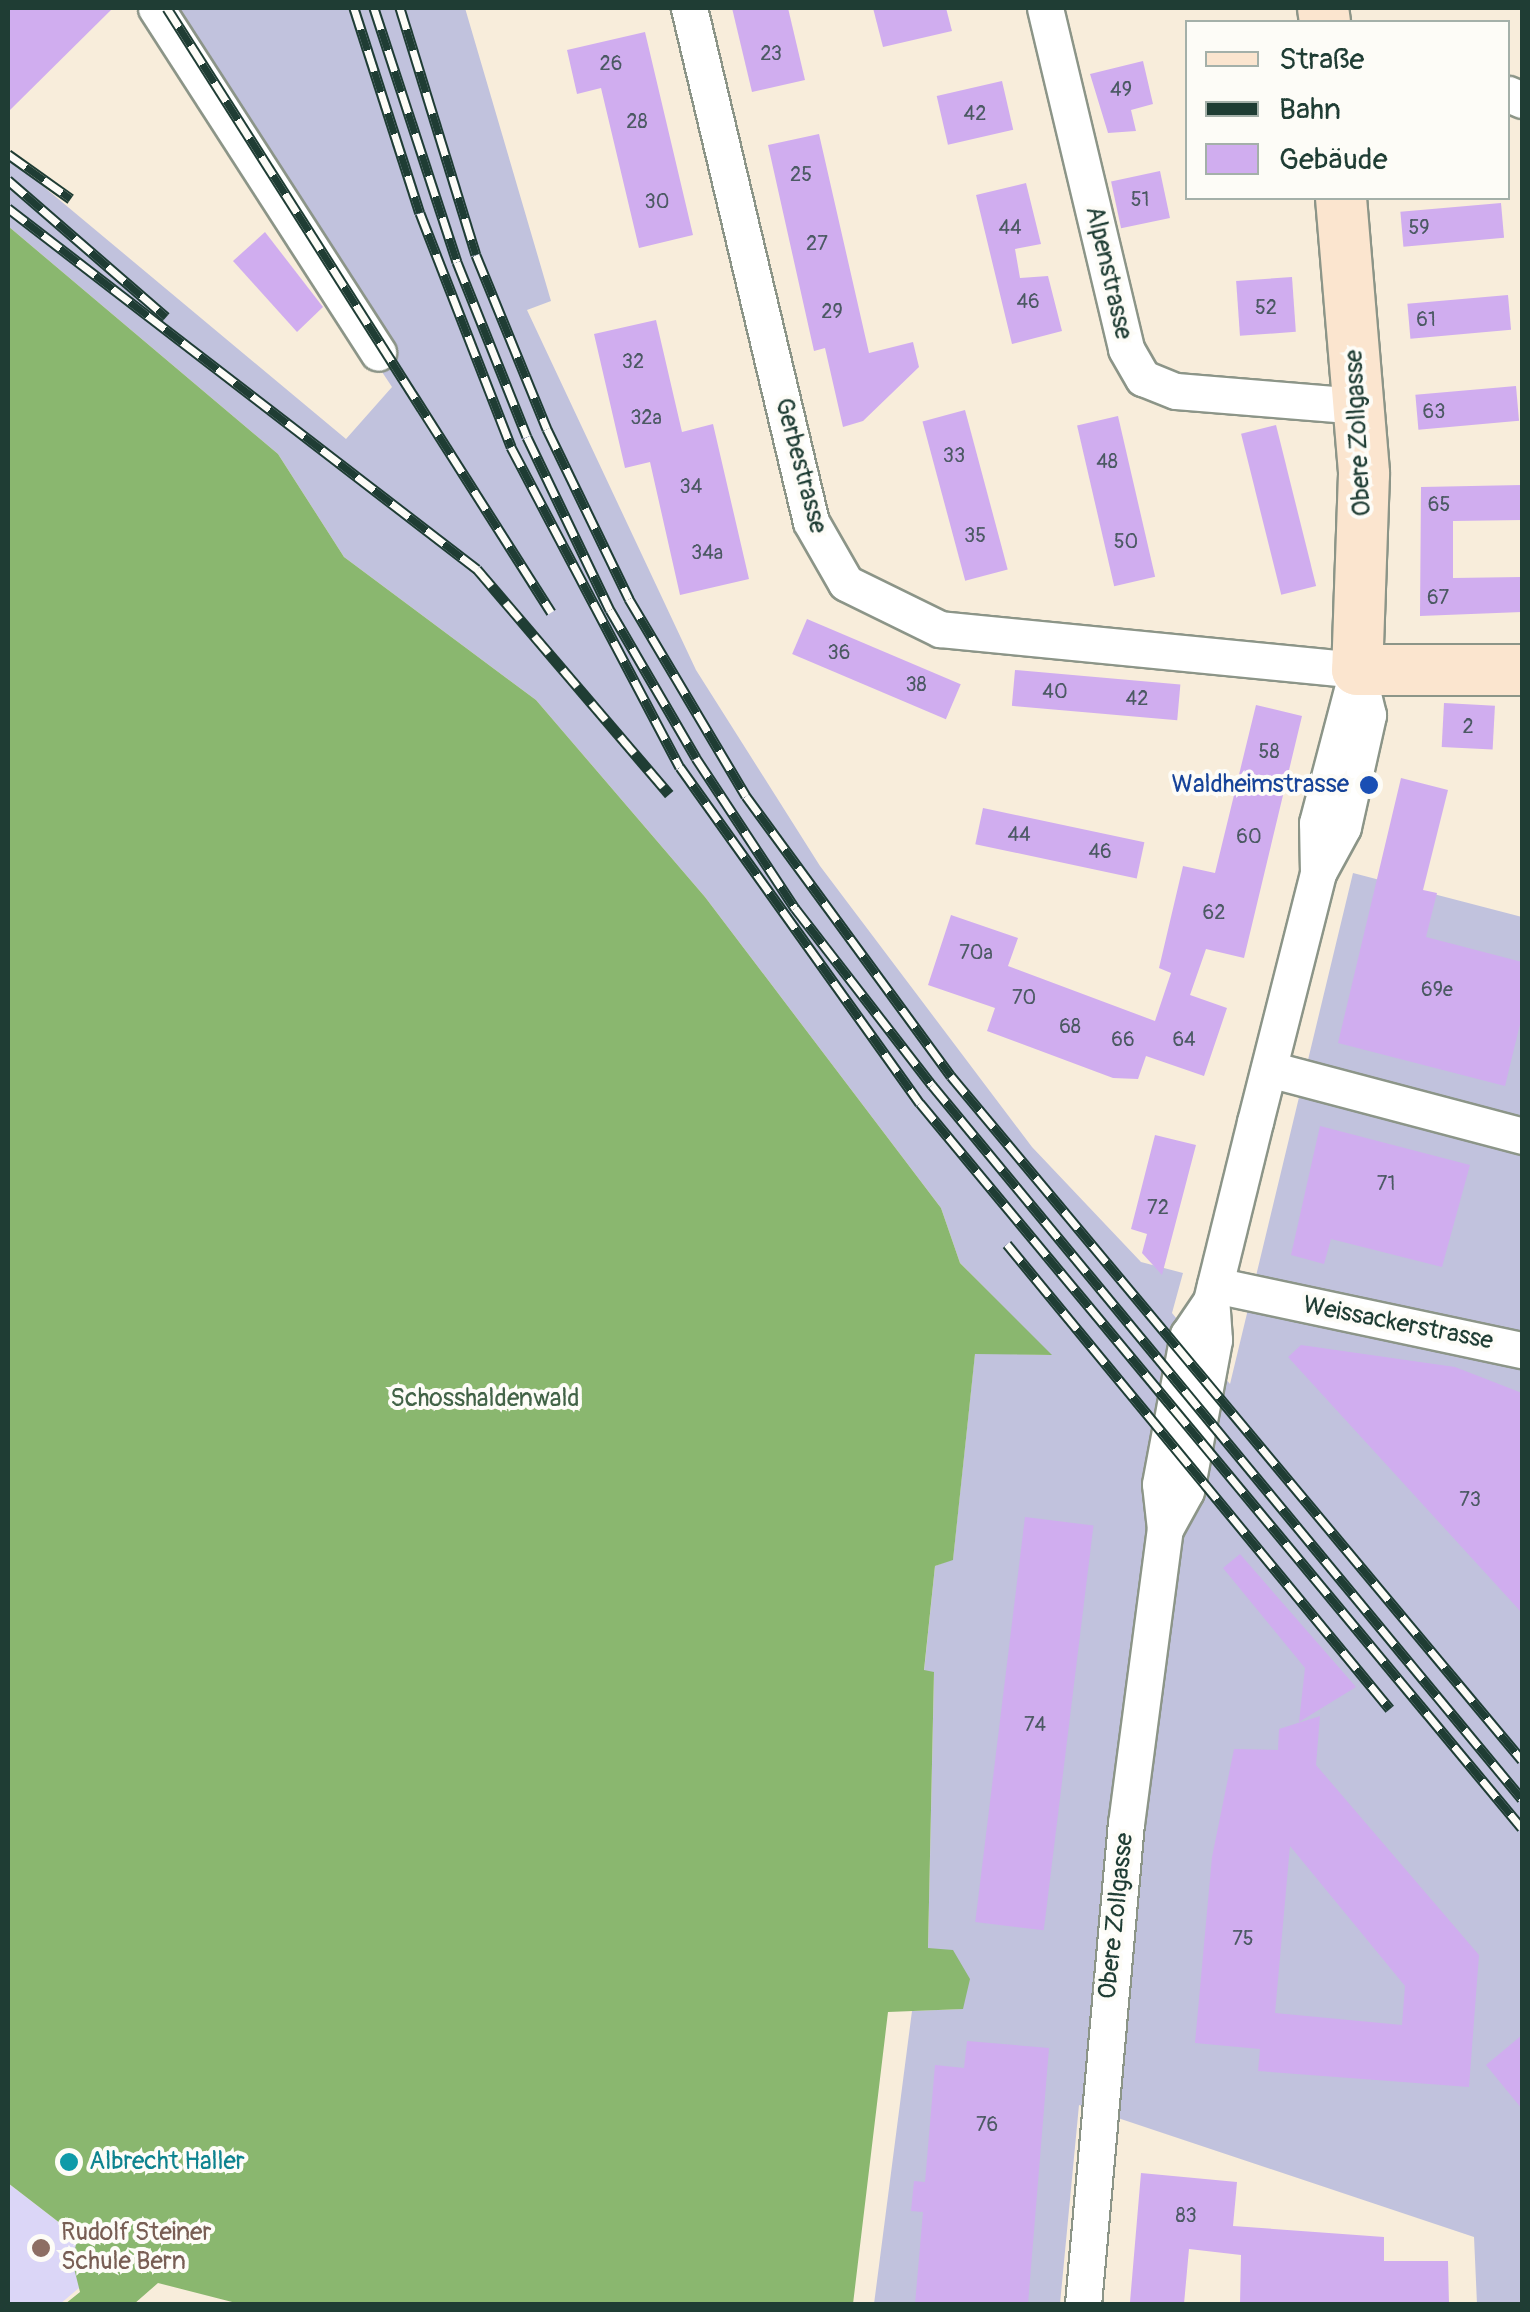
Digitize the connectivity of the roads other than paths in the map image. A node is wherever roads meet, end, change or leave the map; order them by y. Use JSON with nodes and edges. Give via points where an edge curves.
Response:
{"nodes":[{"id":1,"x":156,"y":8,"type":"edge"},
{"id":2,"x":690,"y":8,"type":"edge"},
{"id":3,"x":1045,"y":8,"type":"edge"},
{"id":4,"x":1341,"y":200,"type":"edge"},
{"id":5,"x":378,"y":354,"type":"dead end"},
{"id":6,"x":1360,"y":406,"type":"junction"},
{"id":7,"x":1357,"y":670,"type":"junction"},
{"id":8,"x":1522,"y":670,"type":"edge"},
{"id":9,"x":1269,"y":1069,"type":"junction"},
{"id":10,"x":1522,"y":1136,"type":"edge"},
{"id":11,"x":1213,"y":1292,"type":"junction"},
{"id":12,"x":1522,"y":1350,"type":"edge"},
{"id":13,"x":1083,"y":2304,"type":"edge"}],
"edges":[{"from":1,"to":5,"type":"street"},
{"from":2,"to":7,"type":"street","name":"Gerbestrasse","via":[[811,522],[846,583],[940,629]]},
{"from":3,"to":6,"type":"street","name":"Alpenstrasse","via":[[1126,350],[1144,378],[1176,391]]},
{"from":4,"to":6,"type":"street","name":"Obere Zollgasse"},
{"from":6,"to":7,"type":"street","name":"Obere Zollgasse"},
{"from":7,"to":8,"type":"street"},
{"from":7,"to":9,"type":"street","name":"Obere Zollgasse","via":[[1368,714],[1343,828],[1318,874]]},
{"from":9,"to":10,"type":"street"},
{"from":9,"to":11,"type":"street","name":"Obere Zollgasse"},
{"from":11,"to":12,"type":"street","name":"Weissackerstrasse"},
{"from":11,"to":13,"type":"street","name":"Obere Zollgasse","via":[[1214,1340],[1186,1491],[1165,1529],[1124,1843]]}]}
